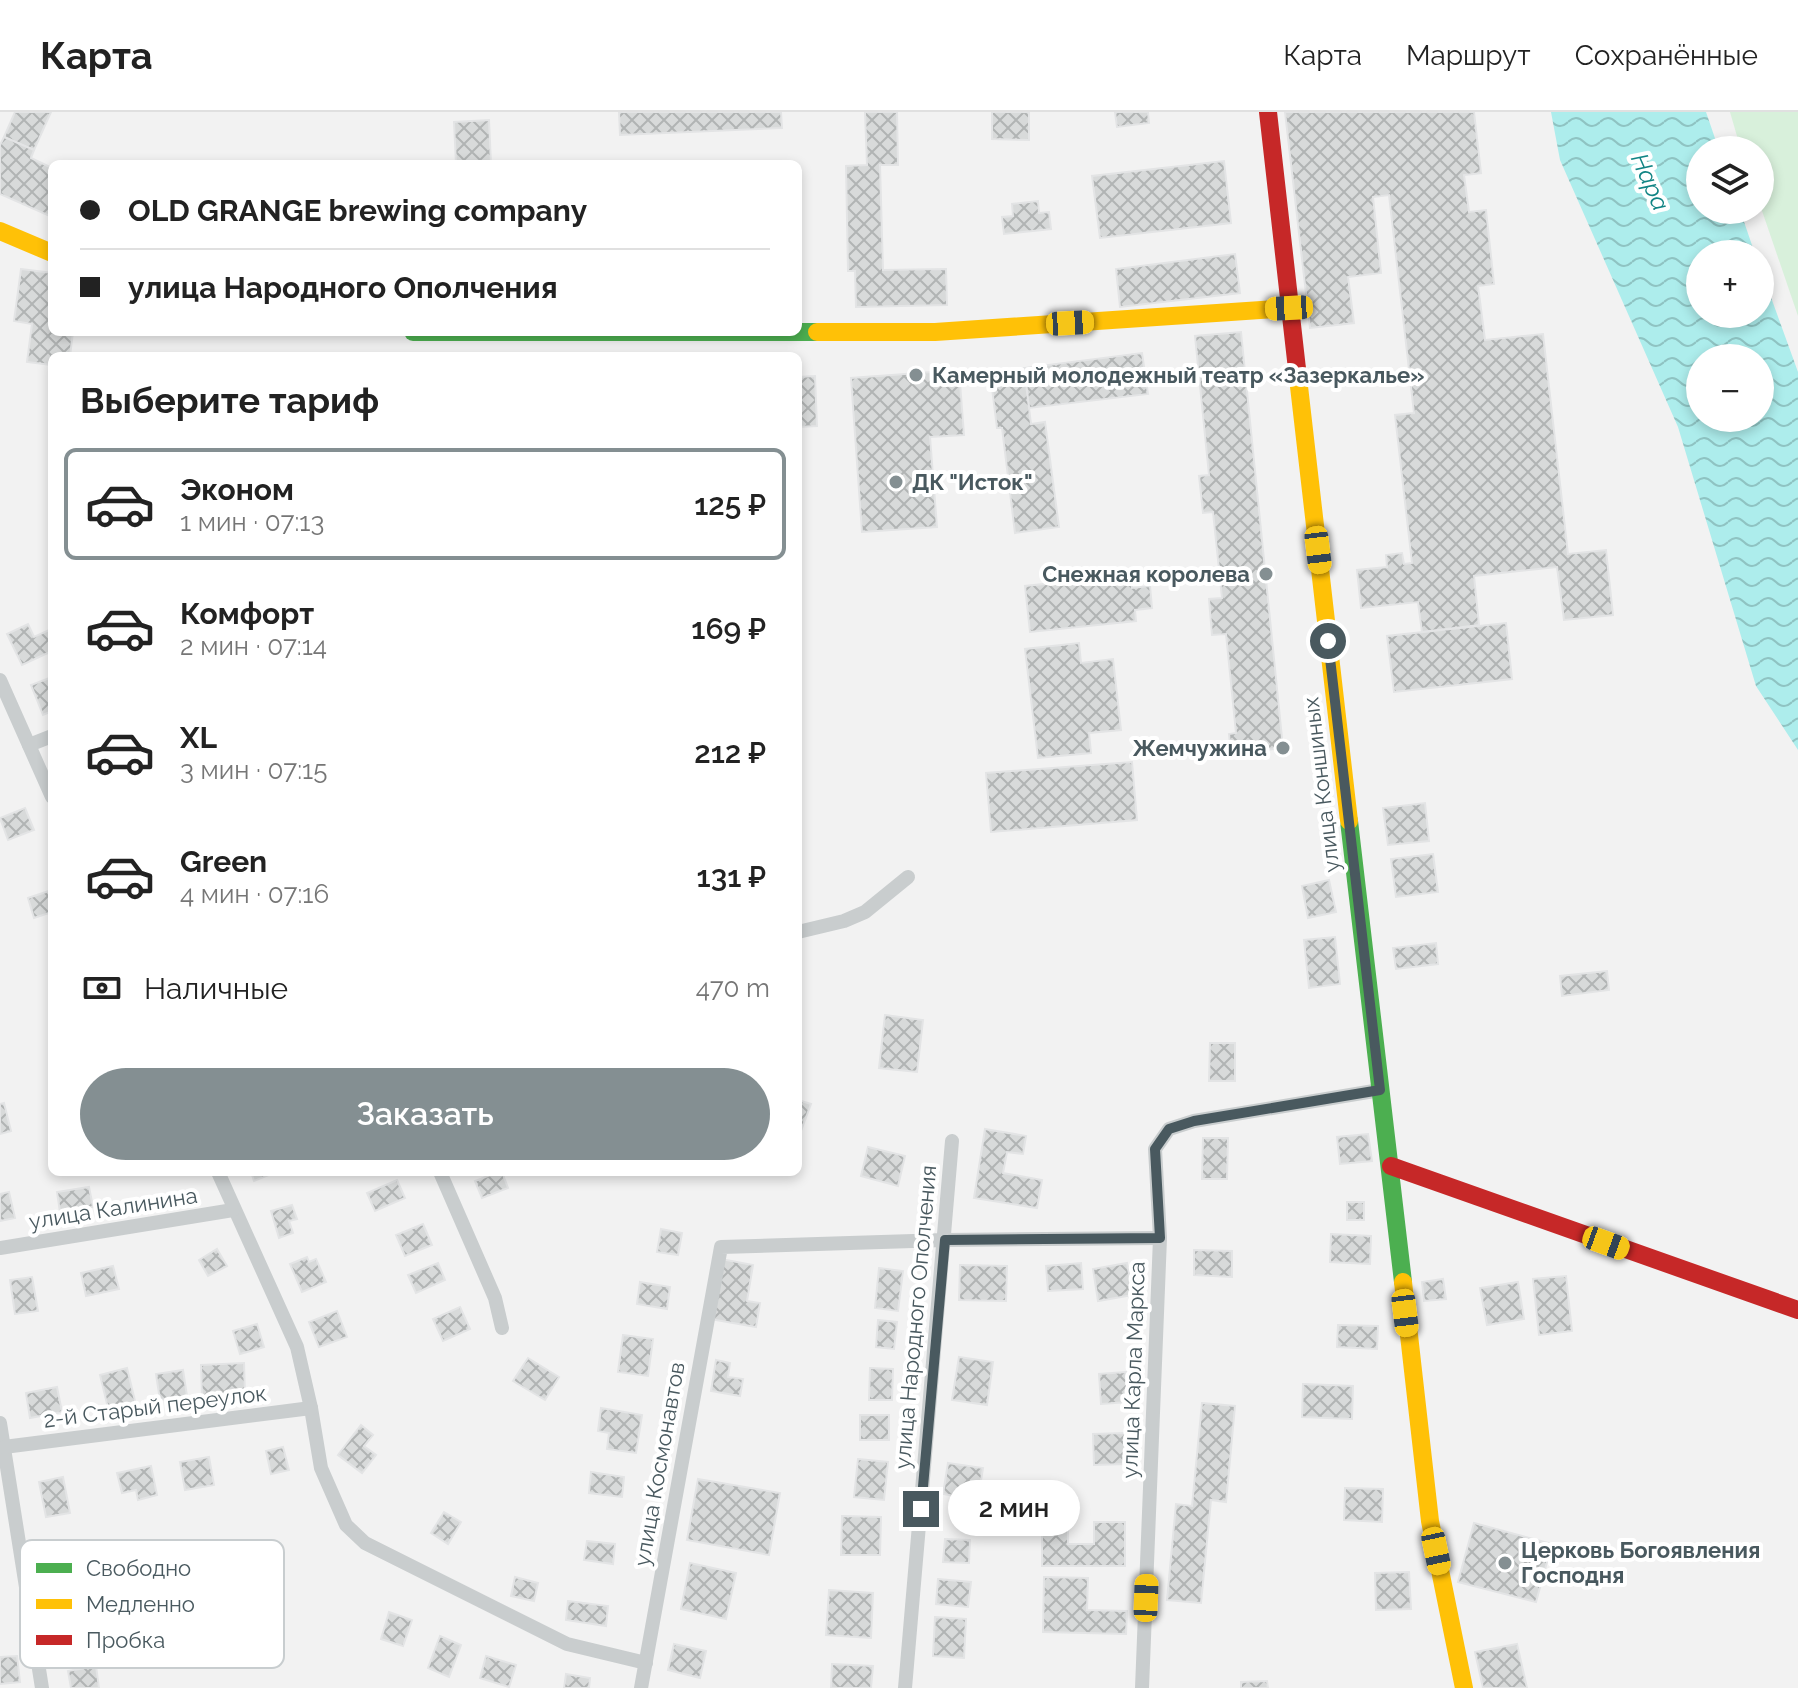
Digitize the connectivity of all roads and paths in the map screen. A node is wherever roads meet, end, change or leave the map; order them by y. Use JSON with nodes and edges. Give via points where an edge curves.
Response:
{"nodes":[{"id":1,"x":1268,"y":112,"type":"edge"},
{"id":2,"x":0,"y":231,"type":"edge"},
{"id":3,"x":48,"y":251,"type":"edge"},
{"id":4,"x":1289,"y":308,"type":"junction"},
{"id":5,"x":802,"y":332,"type":"edge"},
{"id":6,"x":0,"y":680,"type":"edge"},
{"id":7,"x":48,"y":738,"type":"edge"},
{"id":8,"x":29,"y":745,"type":"junction"},
{"id":9,"x":48,"y":788,"type":"edge"},
{"id":10,"x":908,"y":877,"type":"dead end"},
{"id":11,"x":802,"y":931,"type":"edge"},
{"id":12,"x":1380,"y":1090,"type":"junction"},
{"id":13,"x":952,"y":1141,"type":"dead end"},
{"id":14,"x":1391,"y":1166,"type":"junction"},
{"id":15,"x":220,"y":1176,"type":"edge"},
{"id":16,"x":442,"y":1176,"type":"edge"},
{"id":17,"x":233,"y":1210,"type":"junction"},
{"id":18,"x":1160,"y":1238,"type":"junction"},
{"id":19,"x":945,"y":1240,"type":"junction"},
{"id":20,"x":0,"y":1248,"type":"edge"},
{"id":21,"x":1798,"y":1310,"type":"edge"},
{"id":22,"x":502,"y":1328,"type":"dead end"},
{"id":23,"x":311,"y":1408,"type":"junction"},
{"id":24,"x":0,"y":1423,"type":"edge"},
{"id":25,"x":4,"y":1447,"type":"junction"},
{"id":26,"x":20,"y":1548,"type":"edge"},
{"id":27,"x":646,"y":1663,"type":"junction"},
{"id":28,"x":39,"y":1668,"type":"edge"},
{"id":29,"x":42,"y":1688,"type":"edge"},
{"id":30,"x":641,"y":1688,"type":"edge"},
{"id":31,"x":905,"y":1688,"type":"edge"},
{"id":32,"x":1142,"y":1688,"type":"edge"},
{"id":33,"x":1464,"y":1688,"type":"edge"}],
"edges":[{"from":1,"to":4,"type":"main road","name":"улица Коншиных"},
{"from":2,"to":3,"type":"main road"},
{"from":4,"to":5,"type":"main road","via":[[935,332]]},
{"from":4,"to":12,"type":"main road","name":"улица Коншиных"},
{"from":6,"to":8,"type":"street"},
{"from":7,"to":8,"type":"street"},
{"from":8,"to":9,"type":"street"},
{"from":10,"to":11,"type":"street","via":[[865,912]]},
{"from":12,"to":14,"type":"main road","name":"улица Коншиных"},
{"from":12,"to":18,"type":"street","name":"улица Карла Маркса","via":[[1169,1129],[1155,1149]]},
{"from":13,"to":19,"type":"street","name":"улица Народного Ополчения"},
{"from":14,"to":21,"type":"main road"},
{"from":14,"to":33,"type":"main road","name":"улица Коншиных","via":[[1430,1523]]},
{"from":15,"to":17,"type":"street"},
{"from":16,"to":22,"type":"street","via":[[495,1298]]},
{"from":17,"to":20,"type":"street","name":"улица Калинина"},
{"from":17,"to":23,"type":"street","via":[[297,1347]]},
{"from":18,"to":19,"type":"street"},
{"from":18,"to":32,"type":"street","name":"улица Карла Маркса"},
{"from":19,"to":27,"type":"street","name":"улица Космонавтов","via":[[721,1247]]},
{"from":19,"to":31,"type":"street","name":"улица Народного Ополчения"},
{"from":23,"to":25,"type":"street","name":"2-й Старый переулок"},
{"from":23,"to":27,"type":"street","via":[[321,1468],[346,1525],[365,1543],[567,1644]]},
{"from":24,"to":25,"type":"street"},
{"from":25,"to":26,"type":"street"},
{"from":27,"to":30,"type":"street","name":"улица Космонавтов"},
{"from":28,"to":29,"type":"street"}]}
